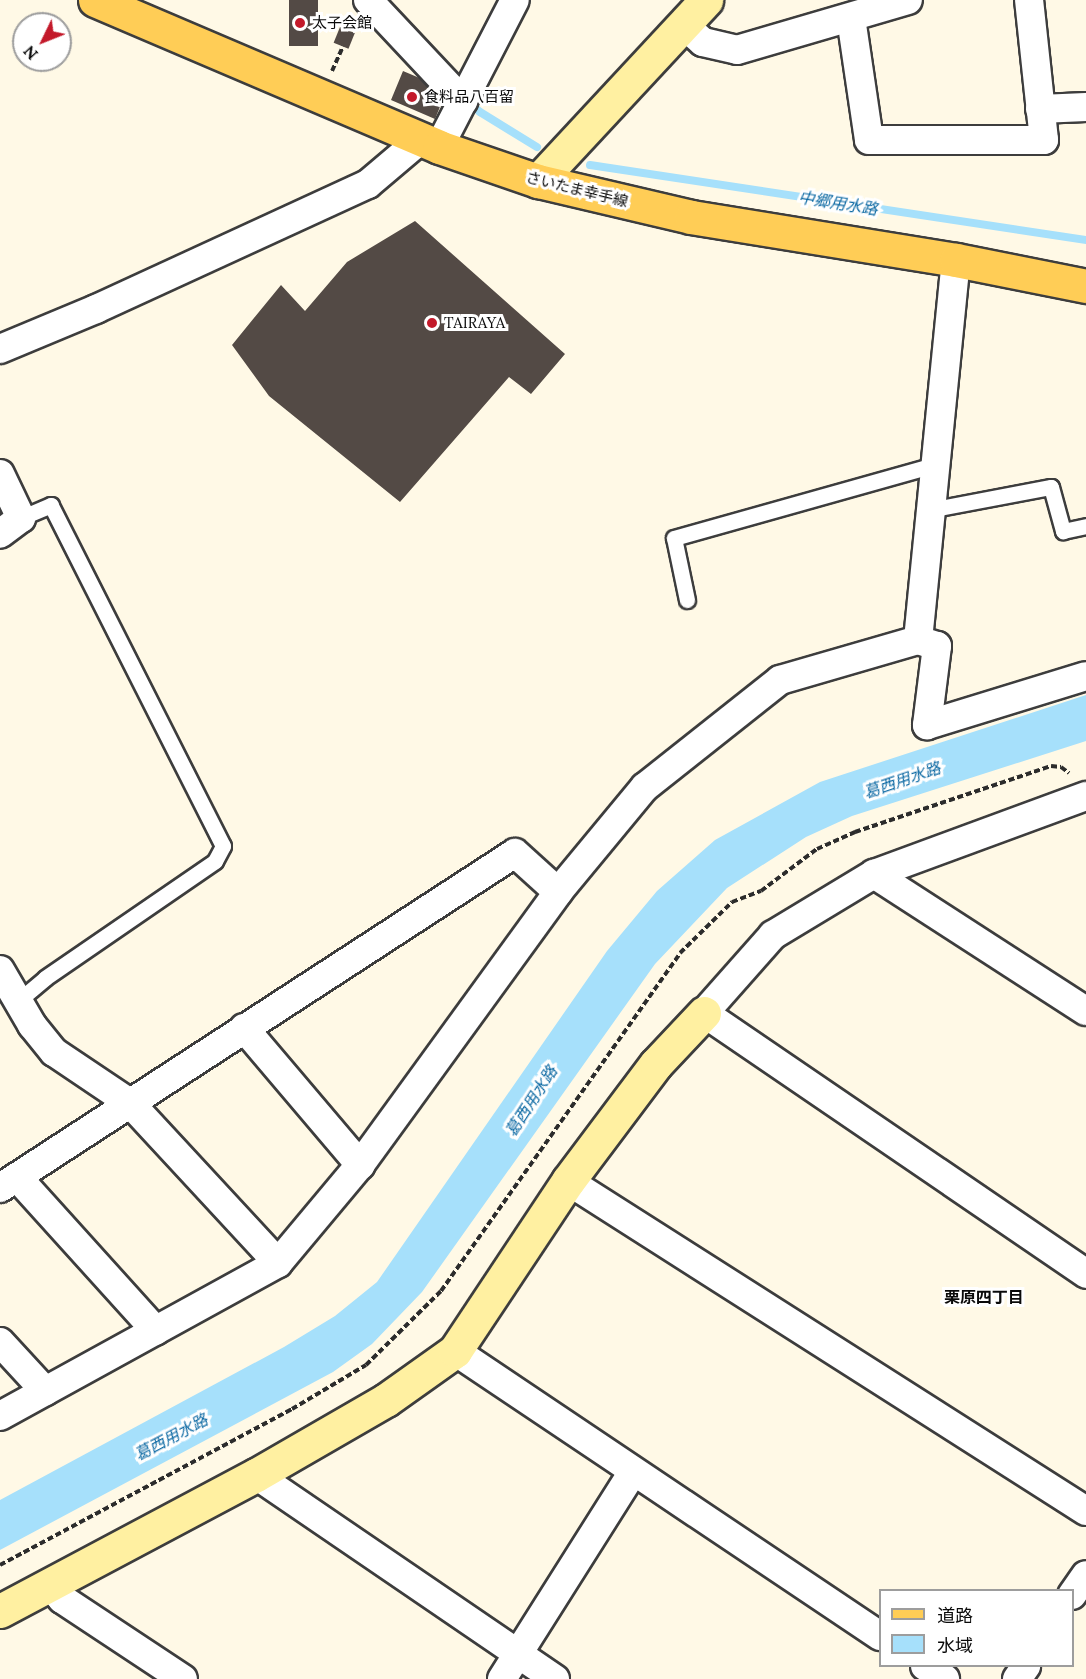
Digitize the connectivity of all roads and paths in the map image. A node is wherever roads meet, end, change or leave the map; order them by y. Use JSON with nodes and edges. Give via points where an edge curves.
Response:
{"nodes":[{"id":1,"x":95,"y":0,"type":"edge"},
{"id":2,"x":368,"y":0,"type":"edge"},
{"id":3,"x":516,"y":0,"type":"edge"},
{"id":4,"x":706,"y":0,"type":"edge"},
{"id":5,"x":908,"y":0,"type":"edge"},
{"id":6,"x":1029,"y":0,"type":"edge"},
{"id":7,"x":850,"y":18,"type":"junction"},
{"id":8,"x":684,"y":25,"type":"junction"},
{"id":9,"x":343,"y":46,"type":"dead end"},
{"id":10,"x":328,"y":80,"type":"dead end"},
{"id":11,"x":463,"y":101,"type":"junction"},
{"id":12,"x":1086,"y":107,"type":"edge"},
{"id":13,"x":1040,"y":109,"type":"junction"},
{"id":14,"x":430,"y":143,"type":"junction"},
{"id":15,"x":538,"y":181,"type":"junction"},
{"id":16,"x":956,"y":260,"type":"junction"},
{"id":17,"x":1086,"y":286,"type":"edge"},
{"id":18,"x":0,"y":349,"type":"edge"},
{"id":19,"x":933,"y":465,"type":"junction"},
{"id":20,"x":0,"y":474,"type":"edge"},
{"id":21,"x":929,"y":510,"type":"junction"},
{"id":22,"x":10,"y":526,"type":"edge"},
{"id":23,"x":1086,"y":526,"type":"edge"},
{"id":24,"x":687,"y":600,"type":"dead end"},
{"id":25,"x":918,"y":640,"type":"junction"},
{"id":26,"x":1086,"y":676,"type":"edge"},
{"id":27,"x":1081,"y":786,"type":"edge"},
{"id":28,"x":874,"y":874,"type":"junction"},
{"id":29,"x":558,"y":892,"type":"junction"},
{"id":30,"x":0,"y":970,"type":"edge"},
{"id":31,"x":18,"y":1001,"type":"junction"},
{"id":32,"x":1086,"y":1011,"type":"edge"},
{"id":33,"x":704,"y":1013,"type":"junction"},
{"id":34,"x":244,"y":1028,"type":"junction"},
{"id":35,"x":130,"y":1103,"type":"junction"},
{"id":36,"x":360,"y":1165,"type":"junction"},
{"id":37,"x":568,"y":1181,"type":"junction"},
{"id":38,"x":8,"y":1182,"type":"edge"},
{"id":39,"x":278,"y":1263,"type":"junction"},
{"id":40,"x":1086,"y":1274,"type":"edge"},
{"id":41,"x":156,"y":1331,"type":"junction"},
{"id":42,"x":0,"y":1342,"type":"edge"},
{"id":43,"x":455,"y":1351,"type":"junction"},
{"id":44,"x":45,"y":1391,"type":"junction"},
{"id":45,"x":0,"y":1416,"type":"edge"},
{"id":46,"x":632,"y":1473,"type":"junction"},
{"id":47,"x":256,"y":1475,"type":"junction"},
{"id":48,"x":1086,"y":1511,"type":"edge"},
{"id":49,"x":0,"y":1565,"type":"edge"},
{"id":50,"x":1086,"y":1575,"type":"edge"},
{"id":51,"x":49,"y":1584,"type":"junction"},
{"id":52,"x":1074,"y":1592,"type":"edge"},
{"id":53,"x":0,"y":1611,"type":"edge"},
{"id":54,"x":879,"y":1635,"type":"edge"},
{"id":55,"x":517,"y":1655,"type":"junction"},
{"id":56,"x":928,"y":1667,"type":"edge"},
{"id":57,"x":183,"y":1679,"type":"edge"},
{"id":58,"x":502,"y":1679,"type":"edge"},
{"id":59,"x":555,"y":1679,"type":"edge"},
{"id":60,"x":945,"y":1679,"type":"edge"}],
"edges":[{"from":1,"to":14,"type":"main road","name":"さいたま幸手線"},
{"from":2,"to":11,"type":"street"},
{"from":3,"to":11,"type":"street"},
{"from":4,"to":8,"type":"street"},
{"from":5,"to":7,"type":"street"},
{"from":6,"to":13,"type":"street"},
{"from":7,"to":8,"type":"street","via":[[737,50],[703,42]]},
{"from":7,"to":13,"type":"street","via":[[869,140],[1044,140]]},
{"from":8,"to":15,"type":"street"},
{"from":9,"to":10,"type":"path"},
{"from":11,"to":14,"type":"street"},
{"from":12,"to":13,"type":"street"},
{"from":14,"to":15,"type":"main road","name":"さいたま幸手線"},
{"from":14,"to":18,"type":"street","via":[[368,184]]},
{"from":15,"to":16,"type":"main road","name":"さいたま幸手線","via":[[691,217]]},
{"from":16,"to":17,"type":"main road","name":"さいたま幸手線"},
{"from":16,"to":19,"type":"street"},
{"from":19,"to":21,"type":"street"},
{"from":19,"to":24,"type":"lane","via":[[674,538]]},
{"from":20,"to":22,"type":"street"},
{"from":21,"to":23,"type":"lane","via":[[1051,487],[1063,531]]},
{"from":21,"to":25,"type":"street"},
{"from":22,"to":31,"type":"lane","via":[[51,505],[223,846],[215,861],[45,978]]},
{"from":25,"to":26,"type":"street","via":[[937,646],[927,725]]},
{"from":25,"to":29,"type":"street","via":[[780,680],[645,787]]},
{"from":27,"to":28,"type":"street"},
{"from":27,"to":49,"type":"path","via":[[1061,767],[1051,766],[855,832],[817,849],[761,891],[732,902],[666,972],[441,1291],[366,1365],[292,1409]]},
{"from":28,"to":32,"type":"street"},
{"from":28,"to":33,"type":"street","via":[[773,935]]},
{"from":29,"to":34,"type":"street","via":[[515,853]]},
{"from":29,"to":36,"type":"street"},
{"from":30,"to":31,"type":"street"},
{"from":31,"to":35,"type":"street","via":[[54,1052]]},
{"from":33,"to":37,"type":"street","via":[[656,1064]]},
{"from":33,"to":40,"type":"street"},
{"from":34,"to":35,"type":"street"},
{"from":34,"to":36,"type":"street"},
{"from":35,"to":38,"type":"street"},
{"from":35,"to":39,"type":"street"},
{"from":36,"to":39,"type":"street"},
{"from":37,"to":43,"type":"street"},
{"from":37,"to":48,"type":"street"},
{"from":38,"to":41,"type":"street"},
{"from":39,"to":41,"type":"street"},
{"from":41,"to":44,"type":"street"},
{"from":42,"to":44,"type":"street"},
{"from":43,"to":46,"type":"street"},
{"from":43,"to":47,"type":"street","via":[[386,1400]]},
{"from":44,"to":45,"type":"street"},
{"from":46,"to":54,"type":"street"},
{"from":46,"to":55,"type":"street"},
{"from":47,"to":51,"type":"street"},
{"from":47,"to":55,"type":"street"},
{"from":50,"to":52,"type":"street"},
{"from":51,"to":53,"type":"street"},
{"from":51,"to":57,"type":"street","via":[[62,1599]]},
{"from":55,"to":58,"type":"street"},
{"from":55,"to":59,"type":"street"},
{"from":56,"to":60,"type":"street"}]}
